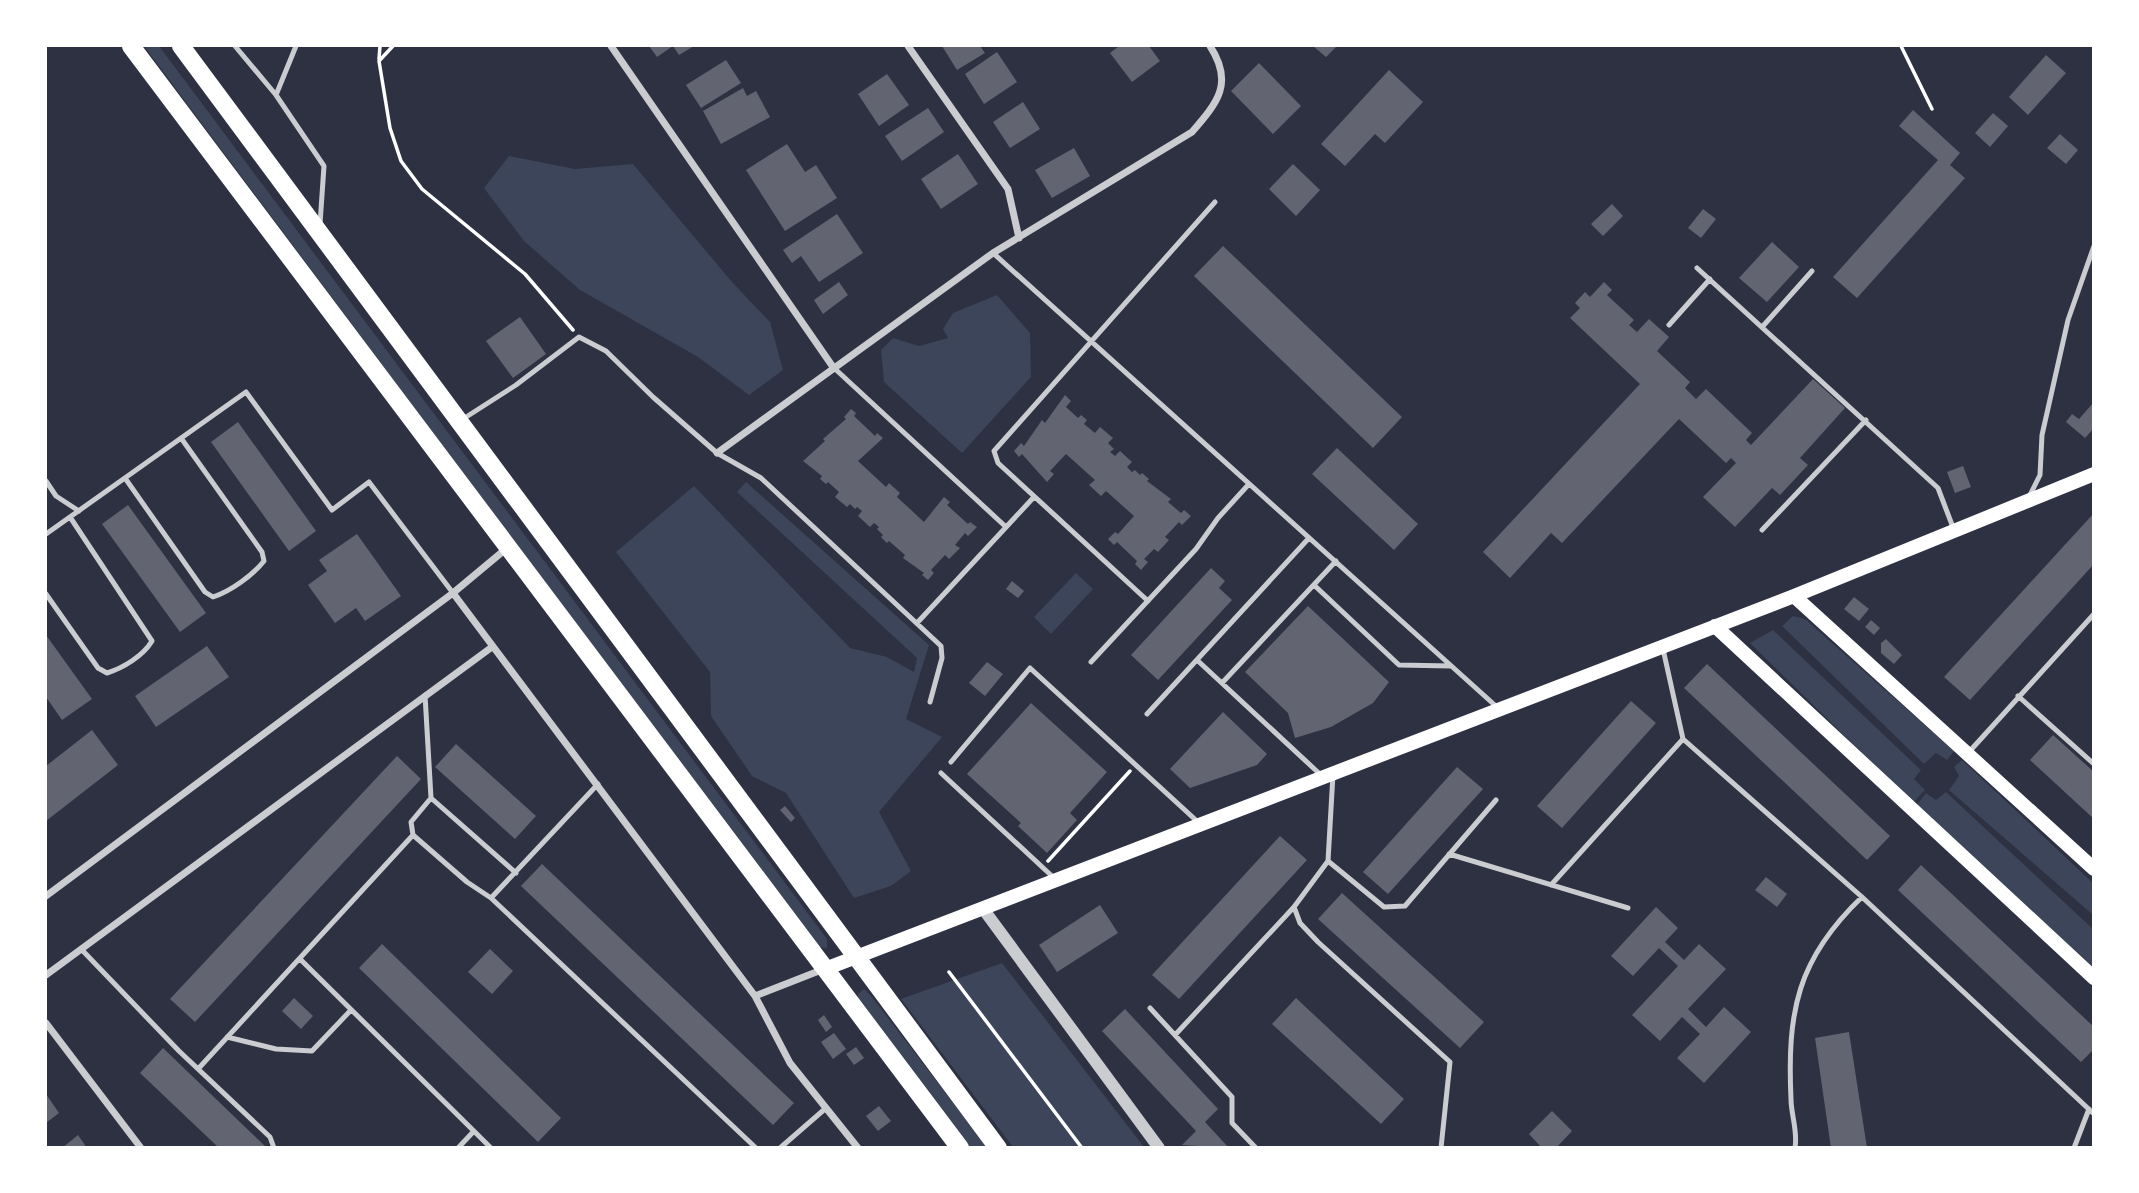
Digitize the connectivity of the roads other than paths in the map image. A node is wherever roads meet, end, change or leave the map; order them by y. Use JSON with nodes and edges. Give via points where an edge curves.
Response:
{"nodes":[{"id":1,"x":131,"y":46,"type":"edge"},
{"id":2,"x":181,"y":46,"type":"edge"},
{"id":3,"x":235,"y":46,"type":"edge"},
{"id":4,"x":296,"y":46,"type":"edge"},
{"id":5,"x":611,"y":46,"type":"edge"},
{"id":6,"x":908,"y":46,"type":"edge"},
{"id":7,"x":1210,"y":46,"type":"edge"},
{"id":8,"x":276,"y":95,"type":"junction"},
{"id":9,"x":1215,"y":202,"type":"dead end"},
{"id":10,"x":319,"y":231,"type":"junction"},
{"id":11,"x":1019,"y":238,"type":"junction"},
{"id":12,"x":2094,"y":246,"type":"edge"},
{"id":13,"x":993,"y":253,"type":"junction"},
{"id":14,"x":1697,"y":268,"type":"dead end"},
{"id":15,"x":1812,"y":271,"type":"dead end"},
{"id":16,"x":1710,"y":279,"type":"junction"},
{"id":17,"x":1669,"y":325,"type":"dead end"},
{"id":18,"x":1763,"y":326,"type":"junction"},
{"id":19,"x":1090,"y":340,"type":"junction"},
{"id":20,"x":833,"y":367,"type":"junction"},
{"id":21,"x":460,"y":420,"type":"junction"},
{"id":22,"x":1866,"y":420,"type":"junction"},
{"id":23,"x":181,"y":438,"type":"junction"},
{"id":24,"x":718,"y":453,"type":"junction"},
{"id":25,"x":2094,"y":474,"type":"edge"},
{"id":26,"x":125,"y":478,"type":"junction"},
{"id":27,"x":46,"y":481,"type":"edge"},
{"id":28,"x":1249,"y":484,"type":"junction"},
{"id":29,"x":1034,"y":496,"type":"junction"},
{"id":30,"x":2026,"y":504,"type":"junction"},
{"id":31,"x":79,"y":511,"type":"junction"},
{"id":32,"x":70,"y":517,"type":"junction"},
{"id":33,"x":1006,"y":527,"type":"junction"},
{"id":34,"x":1762,"y":530,"type":"dead end"},
{"id":35,"x":1954,"y":532,"type":"junction"},
{"id":36,"x":46,"y":534,"type":"edge"},
{"id":37,"x":1309,"y":538,"type":"junction"},
{"id":38,"x":507,"y":548,"type":"junction"},
{"id":39,"x":1336,"y":561,"type":"junction"},
{"id":40,"x":1314,"y":585,"type":"junction"},
{"id":41,"x":453,"y":593,"type":"junction"},
{"id":42,"x":46,"y":594,"type":"edge"},
{"id":43,"x":1794,"y":596,"type":"junction"},
{"id":44,"x":1148,"y":601,"type":"junction"},
{"id":45,"x":2094,"y":614,"type":"edge"},
{"id":46,"x":918,"y":623,"type":"junction"},
{"id":47,"x":1715,"y":626,"type":"junction"},
{"id":48,"x":492,"y":647,"type":"junction"},
{"id":49,"x":1662,"y":647,"type":"junction"},
{"id":50,"x":1197,"y":660,"type":"junction"},
{"id":51,"x":1091,"y":662,"type":"dead end"},
{"id":52,"x":1451,"y":666,"type":"junction"},
{"id":53,"x":1222,"y":683,"type":"junction"},
{"id":54,"x":425,"y":695,"type":"junction"},
{"id":55,"x":2018,"y":696,"type":"junction"},
{"id":56,"x":930,"y":702,"type":"dead end"},
{"id":57,"x":1500,"y":710,"type":"junction"},
{"id":58,"x":1147,"y":714,"type":"dead end"},
{"id":59,"x":1684,"y":739,"type":"junction"},
{"id":60,"x":1968,"y":752,"type":"junction"},
{"id":61,"x":951,"y":762,"type":"dead end"},
{"id":62,"x":2094,"y":764,"type":"edge"},
{"id":63,"x":941,"y":773,"type":"dead end"},
{"id":64,"x":1328,"y":776,"type":"junction"},
{"id":65,"x":598,"y":784,"type":"junction"},
{"id":66,"x":431,"y":798,"type":"junction"},
{"id":67,"x":1496,"y":800,"type":"dead end"},
{"id":68,"x":1201,"y":825,"type":"junction"},
{"id":69,"x":413,"y":835,"type":"junction"},
{"id":70,"x":1449,"y":854,"type":"junction"},
{"id":71,"x":1328,"y":861,"type":"junction"},
{"id":72,"x":2094,"y":869,"type":"edge"},
{"id":73,"x":516,"y":873,"type":"junction"},
{"id":74,"x":1056,"y":881,"type":"junction"},
{"id":75,"x":1551,"y":885,"type":"junction"},
{"id":76,"x":46,"y":896,"type":"edge"},
{"id":77,"x":1861,"y":897,"type":"junction"},
{"id":78,"x":491,"y":898,"type":"junction"},
{"id":79,"x":1294,"y":907,"type":"junction"},
{"id":80,"x":1628,"y":908,"type":"dead end"},
{"id":81,"x":984,"y":910,"type":"junction"},
{"id":82,"x":82,"y":950,"type":"junction"},
{"id":83,"x":857,"y":958,"type":"junction"},
{"id":84,"x":300,"y":959,"type":"junction"},
{"id":85,"x":825,"y":969,"type":"junction"},
{"id":86,"x":46,"y":975,"type":"edge"},
{"id":87,"x":2094,"y":978,"type":"edge"},
{"id":88,"x":755,"y":996,"type":"junction"},
{"id":89,"x":1150,"y":1008,"type":"dead end"},
{"id":90,"x":351,"y":1010,"type":"junction"},
{"id":91,"x":46,"y":1023,"type":"edge"},
{"id":92,"x":1175,"y":1035,"type":"junction"},
{"id":93,"x":227,"y":1037,"type":"junction"},
{"id":94,"x":198,"y":1069,"type":"junction"},
{"id":95,"x":826,"y":1108,"type":"junction"},
{"id":96,"x":2091,"y":1111,"type":"edge"},
{"id":97,"x":474,"y":1131,"type":"junction"},
{"id":98,"x":141,"y":1147,"type":"edge"},
{"id":99,"x":274,"y":1147,"type":"edge"},
{"id":100,"x":458,"y":1147,"type":"edge"},
{"id":101,"x":491,"y":1147,"type":"edge"},
{"id":102,"x":756,"y":1147,"type":"edge"},
{"id":103,"x":779,"y":1147,"type":"edge"},
{"id":104,"x":858,"y":1147,"type":"edge"},
{"id":105,"x":960,"y":1147,"type":"edge"},
{"id":106,"x":998,"y":1147,"type":"edge"},
{"id":107,"x":1159,"y":1147,"type":"edge"},
{"id":108,"x":1256,"y":1147,"type":"edge"},
{"id":109,"x":1441,"y":1147,"type":"edge"},
{"id":110,"x":1795,"y":1147,"type":"edge"},
{"id":111,"x":2074,"y":1147,"type":"edge"}],
"edges":[{"from":1,"to":38,"type":"highway"},
{"from":2,"to":10,"type":"highway"},
{"from":3,"to":8,"type":"lane"},
{"from":4,"to":8,"type":"lane"},
{"from":5,"to":20,"type":"street"},
{"from":6,"to":11,"type":"street","via":[[1008,189]]},
{"from":7,"to":11,"type":"street","via":[[1224,80],[1216,105],[1192,132]]},
{"from":8,"to":10,"type":"lane","via":[[324,166]]},
{"from":9,"to":19,"type":"lane"},
{"from":10,"to":21,"type":"highway"},
{"from":11,"to":13,"type":"street"},
{"from":12,"to":30,"type":"lane","via":[[2068,320],[2042,435],[2040,475]]},
{"from":13,"to":19,"type":"lane"},
{"from":13,"to":20,"type":"street"},
{"from":14,"to":16,"type":"lane"},
{"from":15,"to":18,"type":"lane"},
{"from":16,"to":17,"type":"lane"},
{"from":16,"to":18,"type":"lane"},
{"from":18,"to":22,"type":"lane"},
{"from":19,"to":28,"type":"lane"},
{"from":19,"to":29,"type":"lane","via":[[994,451],[998,463]]},
{"from":20,"to":24,"type":"street"},
{"from":20,"to":33,"type":"lane"},
{"from":21,"to":24,"type":"lane","via":[[579,337],[606,351]]},
{"from":21,"to":83,"type":"highway"},
{"from":22,"to":34,"type":"lane"},
{"from":22,"to":35,"type":"lane","via":[[1938,488]]},
{"from":23,"to":26,"type":"lane"},
{"from":23,"to":26,"type":"lane","via":[[262,552],[264,561],[258,568],[221,594],[213,597],[205,592]]},
{"from":23,"to":41,"type":"lane","via":[[246,392],[332,510],[369,482]]},
{"from":24,"to":46,"type":"lane","via":[[761,478]]},
{"from":25,"to":30,"type":"main road"},
{"from":26,"to":31,"type":"lane"},
{"from":27,"to":31,"type":"lane","via":[[57,496]]},
{"from":28,"to":37,"type":"lane"},
{"from":28,"to":44,"type":"lane"},
{"from":29,"to":33,"type":"lane"},
{"from":29,"to":44,"type":"lane"},
{"from":30,"to":35,"type":"main road"},
{"from":31,"to":32,"type":"lane"},
{"from":32,"to":36,"type":"lane"},
{"from":32,"to":42,"type":"lane","via":[[152,641],[147,649],[107,673],[98,668]]},
{"from":33,"to":46,"type":"lane"},
{"from":35,"to":43,"type":"main road"},
{"from":37,"to":39,"type":"lane"},
{"from":37,"to":50,"type":"lane"},
{"from":38,"to":41,"type":"street"},
{"from":38,"to":85,"type":"highway"},
{"from":39,"to":40,"type":"lane"},
{"from":39,"to":52,"type":"lane"},
{"from":40,"to":52,"type":"lane","via":[[1399,665]]},
{"from":40,"to":53,"type":"lane"},
{"from":41,"to":48,"type":"street"},
{"from":41,"to":76,"type":"street"},
{"from":43,"to":47,"type":"main road"},
{"from":43,"to":60,"type":"main road"},
{"from":44,"to":51,"type":"lane"},
{"from":45,"to":55,"type":"lane"},
{"from":46,"to":56,"type":"lane","via":[[943,652]]},
{"from":47,"to":49,"type":"main road"},
{"from":47,"to":87,"type":"main road"},
{"from":48,"to":54,"type":"street"},
{"from":48,"to":65,"type":"street"},
{"from":49,"to":57,"type":"main road"},
{"from":49,"to":59,"type":"lane"},
{"from":50,"to":53,"type":"lane"},
{"from":50,"to":58,"type":"lane"},
{"from":52,"to":57,"type":"lane"},
{"from":53,"to":64,"type":"lane"},
{"from":54,"to":66,"type":"lane"},
{"from":54,"to":82,"type":"street"},
{"from":55,"to":60,"type":"lane"},
{"from":55,"to":62,"type":"lane"},
{"from":57,"to":64,"type":"main road"},
{"from":59,"to":75,"type":"lane"},
{"from":59,"to":77,"type":"lane"},
{"from":60,"to":72,"type":"main road"},
{"from":61,"to":68,"type":"lane","via":[[1030,668]]},
{"from":63,"to":74,"type":"lane"},
{"from":64,"to":68,"type":"main road"},
{"from":64,"to":71,"type":"lane"},
{"from":65,"to":73,"type":"lane"},
{"from":65,"to":88,"type":"street"},
{"from":66,"to":69,"type":"lane","via":[[411,822]]},
{"from":66,"to":73,"type":"lane"},
{"from":67,"to":70,"type":"lane"},
{"from":68,"to":74,"type":"main road"},
{"from":69,"to":78,"type":"lane"},
{"from":69,"to":84,"type":"lane"},
{"from":70,"to":71,"type":"lane","via":[[1405,906],[1384,908]]},
{"from":70,"to":75,"type":"lane"},
{"from":71,"to":79,"type":"lane"},
{"from":73,"to":78,"type":"lane"},
{"from":74,"to":81,"type":"main road"},
{"from":75,"to":80,"type":"lane"},
{"from":77,"to":96,"type":"lane"},
{"from":77,"to":110,"type":"lane","via":[[1824,939],[1800,985],[1791,1027]]},
{"from":78,"to":102,"type":"lane"},
{"from":79,"to":92,"type":"lane"},
{"from":79,"to":109,"type":"lane","via":[[1300,923],[1318,942],[1450,1062]]},
{"from":81,"to":83,"type":"main road"},
{"from":81,"to":107,"type":"street"},
{"from":82,"to":86,"type":"street"},
{"from":82,"to":94,"type":"lane"},
{"from":83,"to":85,"type":"main road"},
{"from":83,"to":106,"type":"highway"},
{"from":84,"to":90,"type":"lane"},
{"from":84,"to":93,"type":"lane"},
{"from":85,"to":88,"type":"street"},
{"from":85,"to":105,"type":"highway"},
{"from":88,"to":95,"type":"street","via":[[790,1063]]},
{"from":89,"to":92,"type":"lane"},
{"from":90,"to":93,"type":"lane","via":[[312,1051],[276,1049]]},
{"from":90,"to":97,"type":"lane"},
{"from":91,"to":98,"type":"street"},
{"from":92,"to":108,"type":"lane","via":[[1232,1097],[1232,1123]]},
{"from":93,"to":94,"type":"lane"},
{"from":94,"to":99,"type":"lane","via":[[270,1137]]},
{"from":95,"to":103,"type":"lane"},
{"from":95,"to":104,"type":"street"},
{"from":96,"to":111,"type":"lane"},
{"from":97,"to":100,"type":"lane"},
{"from":97,"to":101,"type":"lane"}]}
